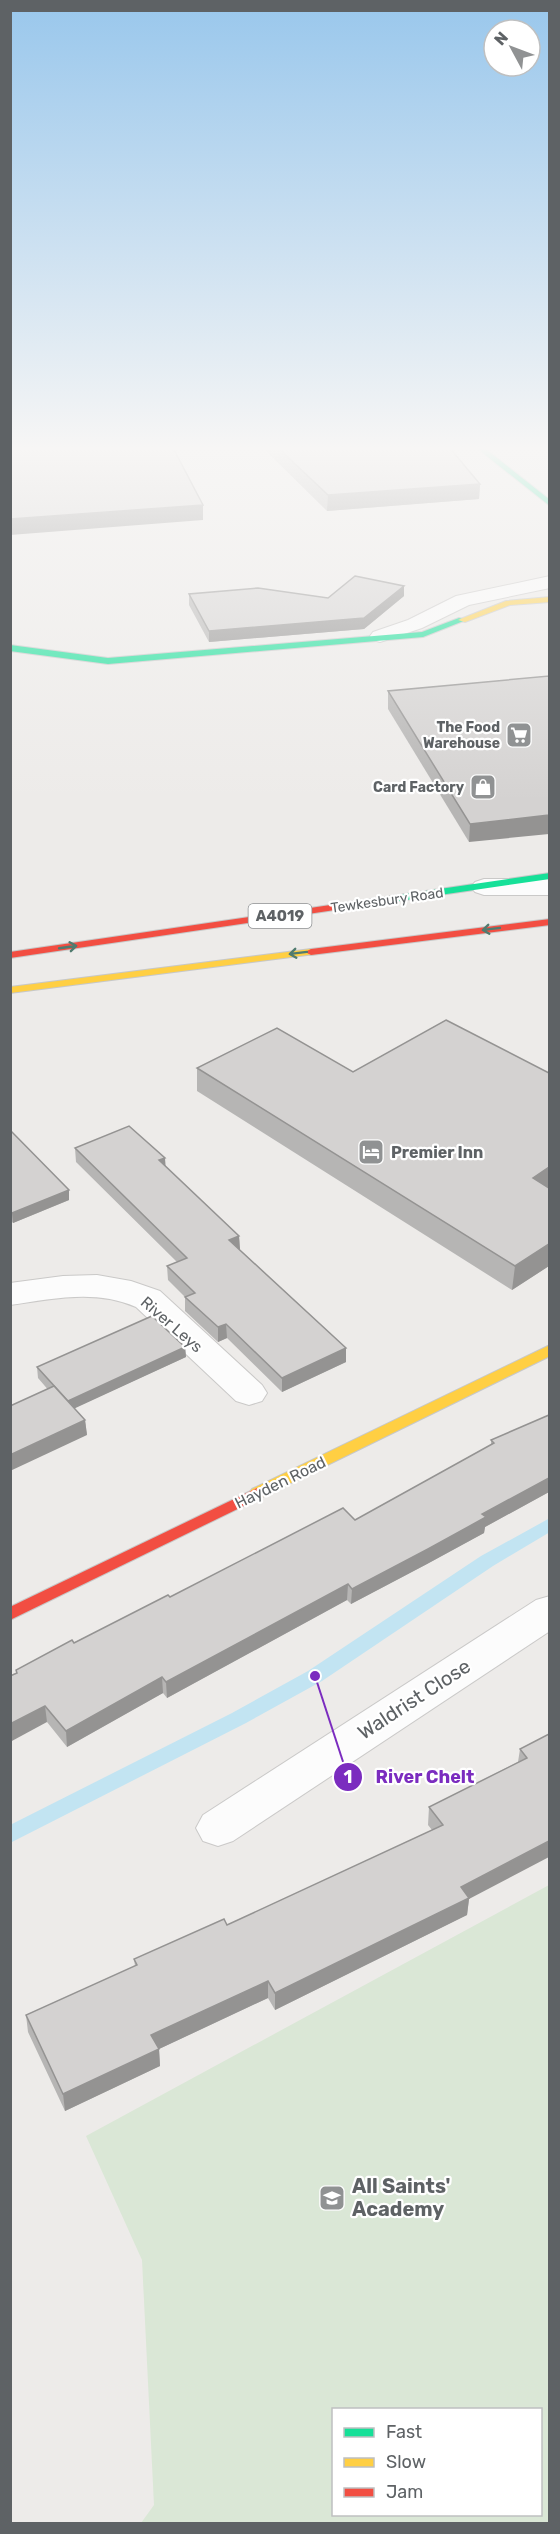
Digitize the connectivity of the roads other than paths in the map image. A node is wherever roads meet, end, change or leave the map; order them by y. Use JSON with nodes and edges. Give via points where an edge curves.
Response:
{"nodes":[{"id":1,"x":549,"y":582,"type":"edge"},
{"id":2,"x":549,"y":598,"type":"edge"},
{"id":3,"x":380,"y":636,"type":"junction"},
{"id":4,"x":10,"y":648,"type":"edge"},
{"id":5,"x":549,"y":876,"type":"edge"},
{"id":6,"x":549,"y":887,"type":"edge"},
{"id":7,"x":470,"y":888,"type":"junction"},
{"id":8,"x":549,"y":922,"type":"edge"},
{"id":9,"x":10,"y":955,"type":"edge"},
{"id":10,"x":10,"y":990,"type":"edge"},
{"id":11,"x":10,"y":1293,"type":"edge"},
{"id":12,"x":549,"y":1350,"type":"edge"},
{"id":13,"x":249,"y":1393,"type":"dead end"},
{"id":14,"x":549,"y":1611,"type":"edge"},
{"id":15,"x":10,"y":1614,"type":"edge"},
{"id":16,"x":218,"y":1828,"type":"dead end"}],
"edges":[{"from":1,"to":3,"type":"street","via":[[463,600]]},
{"from":2,"to":3,"type":"main road","via":[[509,603],[423,634]]},
{"from":3,"to":4,"type":"main road","via":[[108,661]]},
{"from":5,"to":7,"type":"main road","name":"Tewkesbury Road","number":"A4019"},
{"from":6,"to":7,"type":"street"},
{"from":9,"to":7,"type":"main road","name":"Tewkesbury Road","number":"A4019","one_way":true},
{"from":8,"to":10,"type":"main road","number":"A4019","one_way":true},
{"from":11,"to":13,"type":"street","name":"River Leys","via":[[90,1284],[131,1290],[148,1299]]},
{"from":12,"to":15,"type":"main road","name":"Hayden Road"},
{"from":14,"to":16,"type":"street","name":"Waldrist Close"}]}
